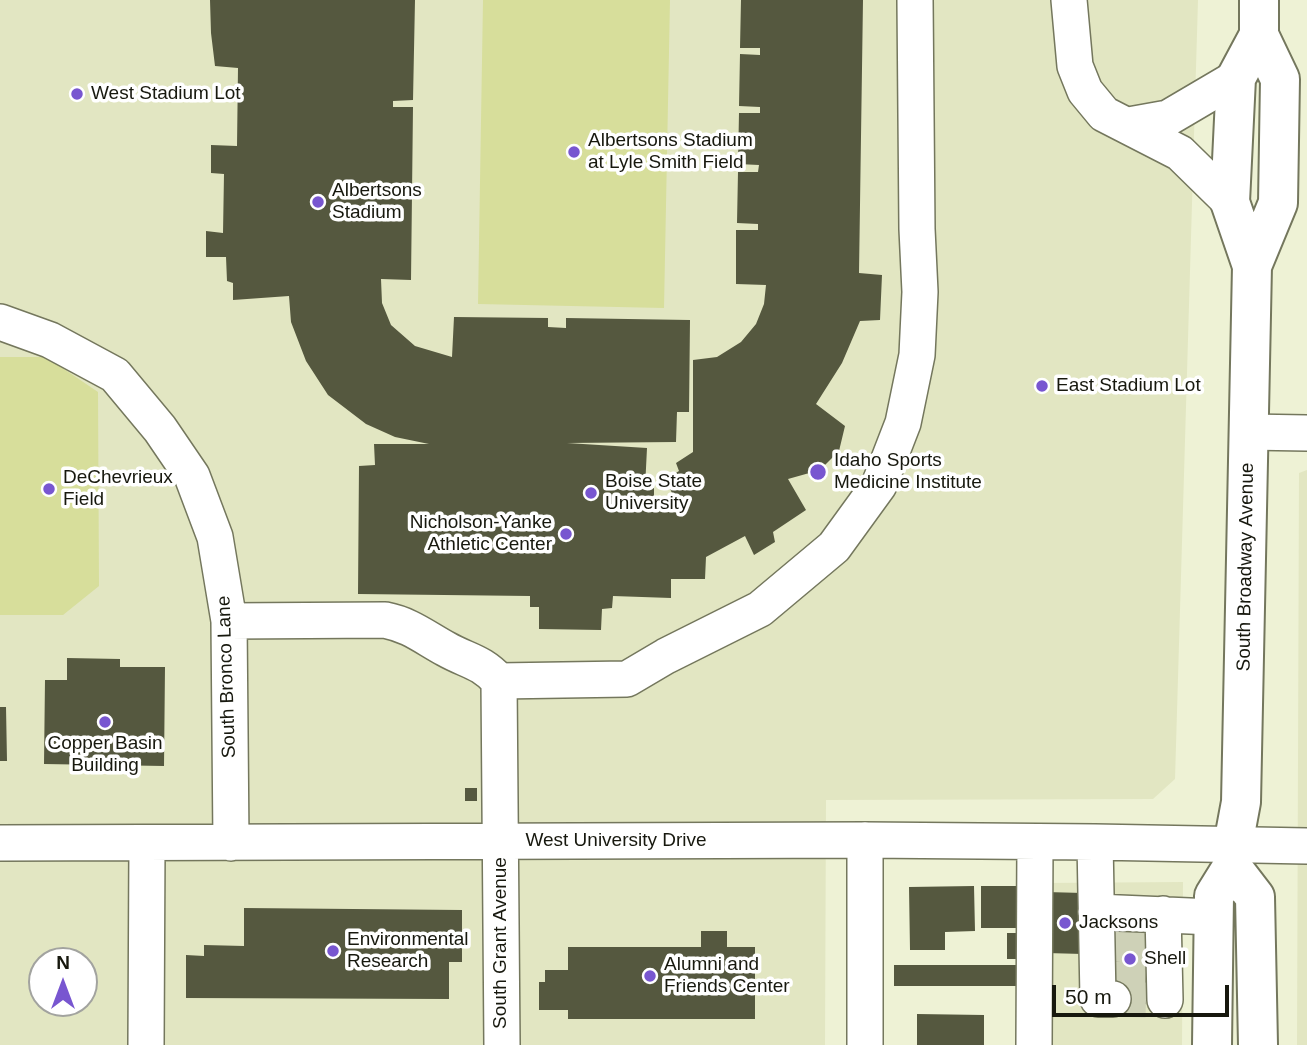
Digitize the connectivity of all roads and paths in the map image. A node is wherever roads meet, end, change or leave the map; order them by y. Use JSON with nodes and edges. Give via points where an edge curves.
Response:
{"nodes":[{"id":1,"x":915,"y":0,"type":"edge"},
{"id":2,"x":1069,"y":0,"type":"edge"},
{"id":3,"x":1259,"y":17,"type":"edge"},
{"id":4,"x":1236,"y":78,"type":"junction"},
{"id":5,"x":1129,"y":125,"type":"junction"},
{"id":6,"x":1230,"y":202,"type":"junction"},
{"id":7,"x":1252,"y":266,"type":"junction"},
{"id":8,"x":0,"y":322,"type":"edge"},
{"id":9,"x":1248,"y":432,"type":"junction"},
{"id":10,"x":1307,"y":433,"type":"edge"},
{"id":11,"x":229,"y":621,"type":"junction"},
{"id":12,"x":499,"y":681,"type":"junction"},
{"id":13,"x":865,"y":840,"type":"junction"},
{"id":14,"x":501,"y":841,"type":"junction"},
{"id":15,"x":1035,"y":842,"type":"junction"},
{"id":16,"x":1095,"y":842,"type":"junction"},
{"id":17,"x":0,"y":843,"type":"edge"},
{"id":18,"x":147,"y":843,"type":"junction"},
{"id":19,"x":231,"y":843,"type":"junction"},
{"id":20,"x":1307,"y":846,"type":"edge"},
{"id":21,"x":1232,"y":856,"type":"junction"},
{"id":22,"x":1213,"y":917,"type":"junction"},
{"id":23,"x":1133,"y":961,"type":"junction"},
{"id":24,"x":1212,"y":1001,"type":"junction"},
{"id":25,"x":146,"y":1045,"type":"edge"},
{"id":26,"x":502,"y":1045,"type":"edge"},
{"id":27,"x":865,"y":1045,"type":"edge"},
{"id":28,"x":1034,"y":1045,"type":"edge"},
{"id":29,"x":1212,"y":1045,"type":"edge"},
{"id":30,"x":1258,"y":1045,"type":"edge"}],
"edges":[{"from":1,"to":12,"type":"street","via":[[917,355],[903,424],[879,485],[834,547],[760,609],[626,679]]},
{"from":2,"to":5,"type":"street","via":[[1075,66],[1085,91],[1104,114]]},
{"from":3,"to":4,"type":"main road","name":"South Broadway Avenue"},
{"from":3,"to":7,"type":"main road","name":"South Broadway Avenue","via":[[1280,79],[1278,204]]},
{"from":4,"to":5,"type":"street","via":[[1168,118]]},
{"from":4,"to":6,"type":"main road","name":"South Broadway Avenue"},
{"from":5,"to":6,"type":"street","via":[[1180,153]]},
{"from":6,"to":7,"type":"main road","name":"South Broadway Avenue"},
{"from":7,"to":9,"type":"main road","name":"South Broadway Avenue"},
{"from":8,"to":11,"type":"street","name":"South Bronco Lane","via":[[50,340],[115,376],[160,429],[192,476],[215,537]]},
{"from":9,"to":10,"type":"street"},
{"from":9,"to":21,"type":"main road","name":"South Broadway Avenue","via":[[1241,802]]},
{"from":11,"to":12,"type":"street","via":[[385,620],[405,624],[448,651],[488,668]]},
{"from":11,"to":19,"type":"street","name":"South Bronco Lane"},
{"from":12,"to":14,"type":"street","name":"South Grant Avenue"},
{"from":13,"to":14,"type":"street","name":"West University Drive"},
{"from":13,"to":15,"type":"street","name":"West University Drive"},
{"from":13,"to":27,"type":"street"},
{"from":14,"to":19,"type":"street","name":"West University Drive"},
{"from":14,"to":26,"type":"street","name":"South Grant Avenue"},
{"from":15,"to":16,"type":"street","name":"West University Drive"},
{"from":15,"to":28,"type":"street"},
{"from":16,"to":21,"type":"street","name":"West University Drive"},
{"from":16,"to":23,"type":"street"},
{"from":17,"to":18,"type":"street","name":"West University Drive"},
{"from":18,"to":19,"type":"street","name":"West University Drive"},
{"from":18,"to":25,"type":"street"},
{"from":20,"to":21,"type":"street","name":"West University Drive"},
{"from":21,"to":22,"type":"main road","name":"South Broadway Avenue","via":[[1214,896]]},
{"from":21,"to":30,"type":"main road","via":[[1255,897]]},
{"from":22,"to":23,"type":"street"},
{"from":22,"to":24,"type":"main road","name":"South Broadway Avenue"},
{"from":23,"to":24,"type":"street"},
{"from":24,"to":29,"type":"main road","name":"South Broadway Avenue"}]}
